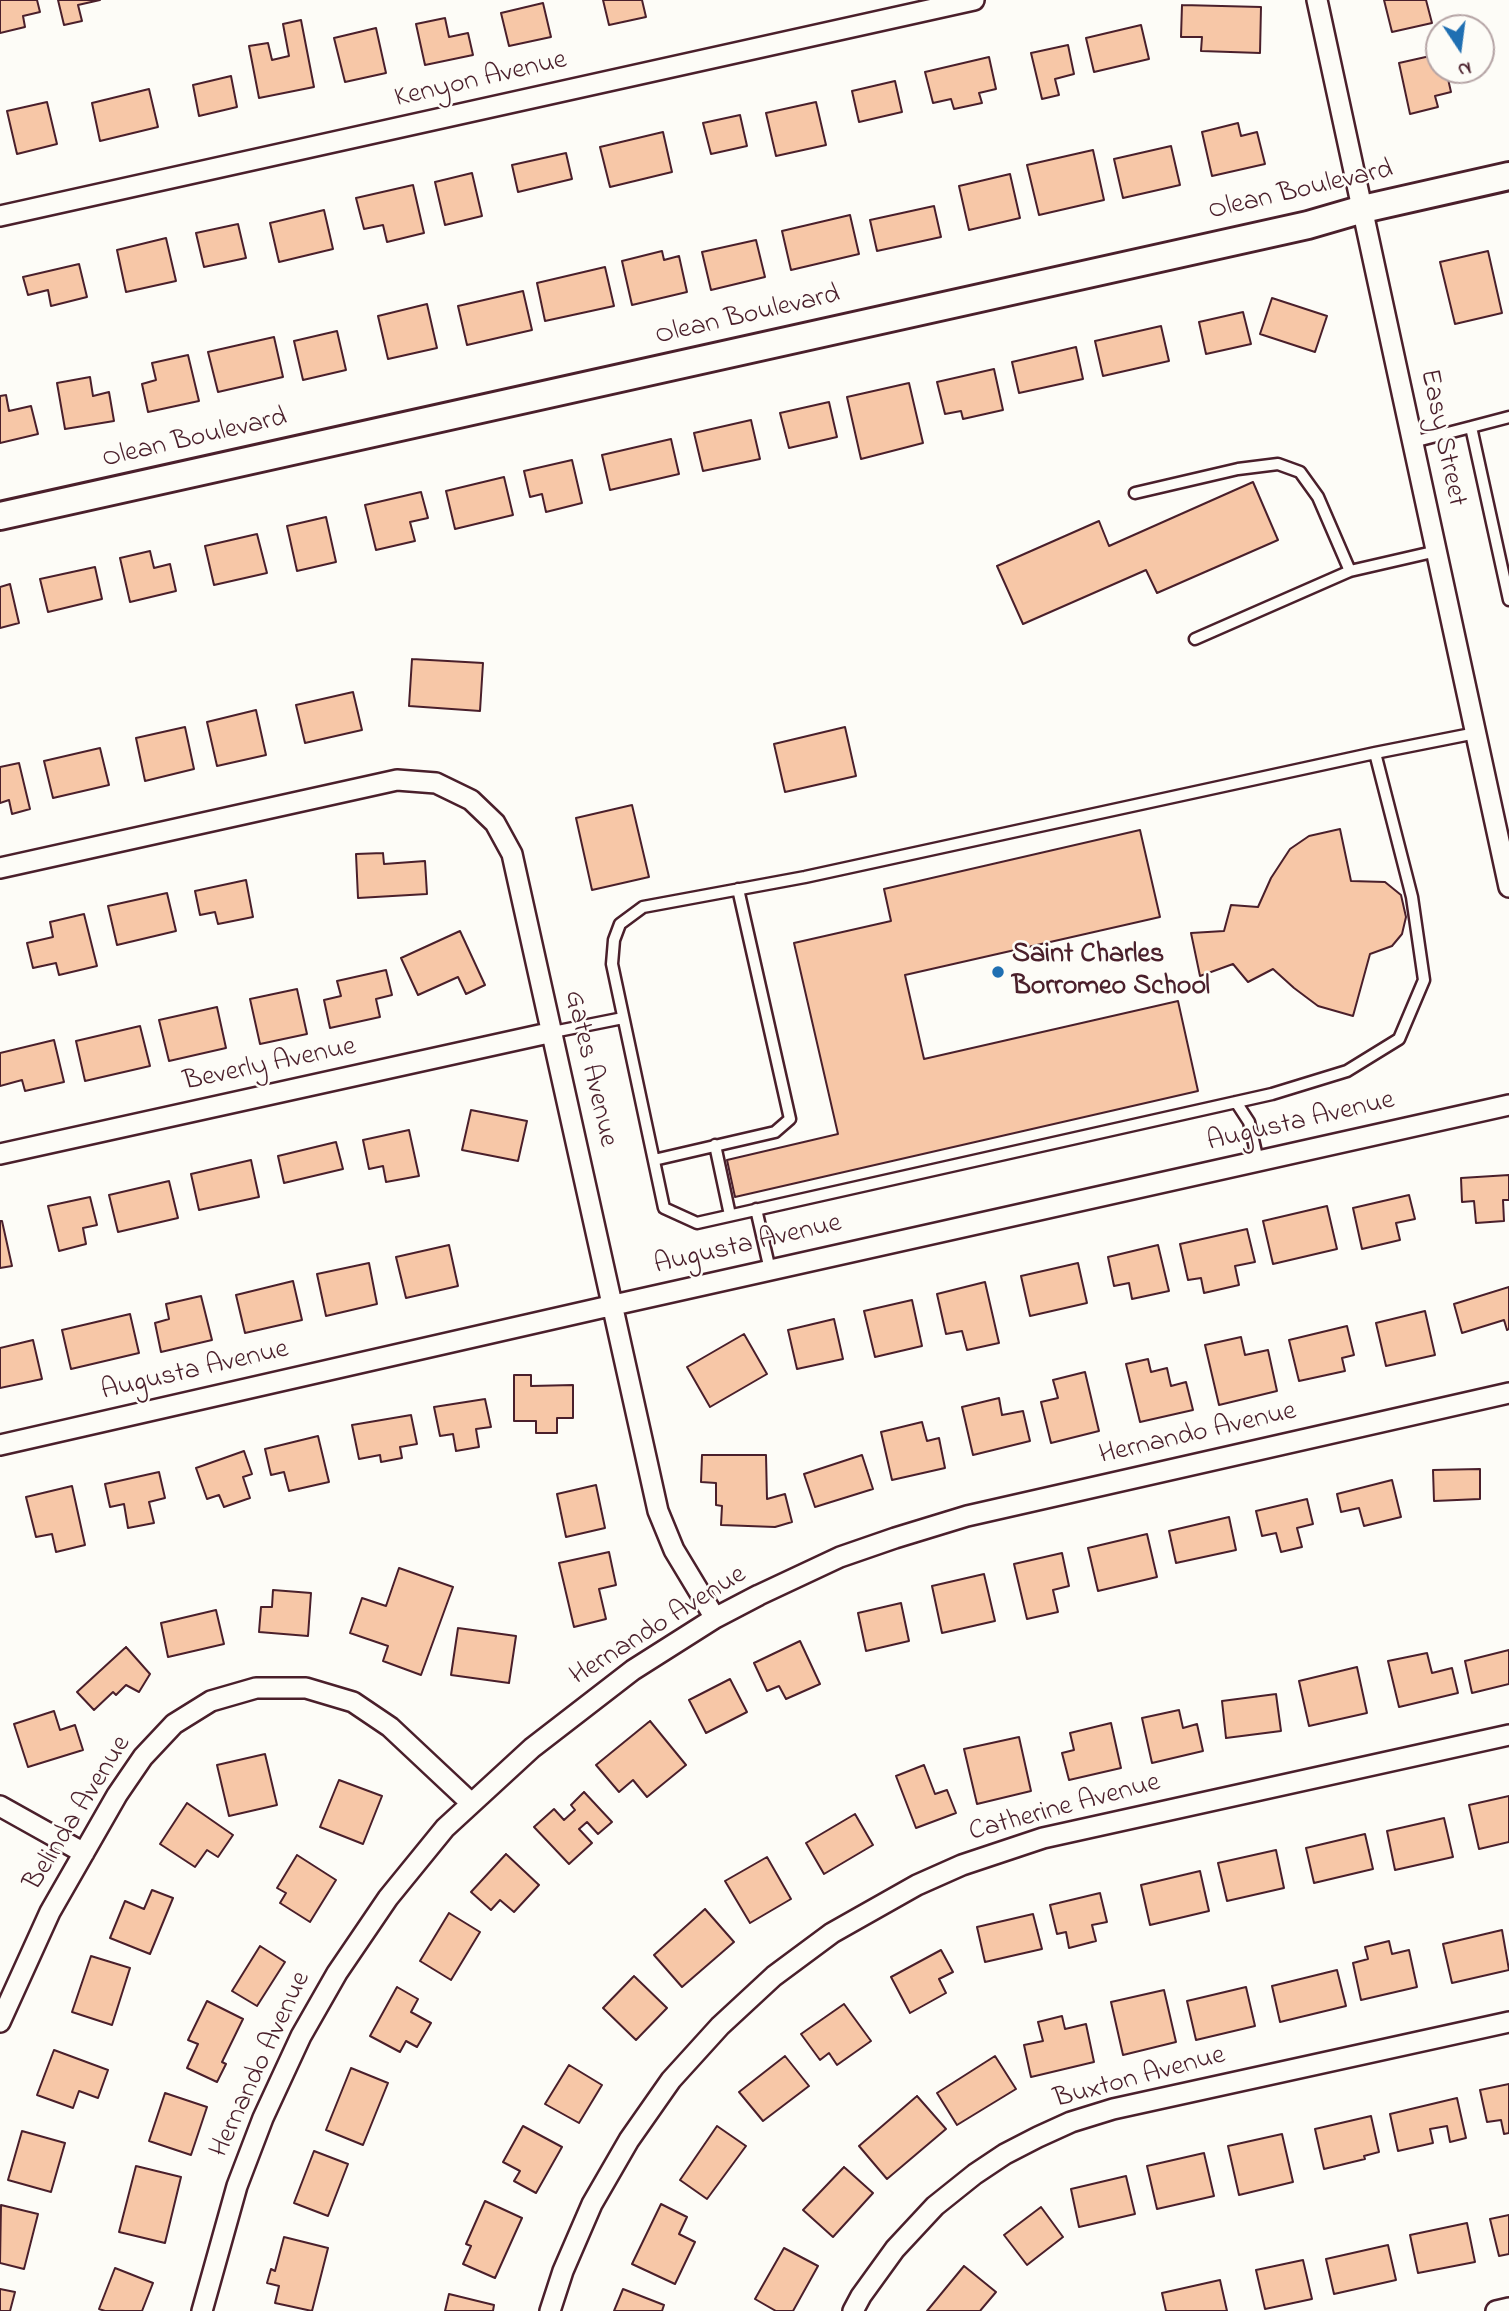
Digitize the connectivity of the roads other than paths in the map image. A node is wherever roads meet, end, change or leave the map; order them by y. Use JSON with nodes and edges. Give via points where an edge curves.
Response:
{"nodes":[{"id":1,"x":974,"y":0,"type":"edge"},
{"id":2,"x":1317,"y":0,"type":"edge"},
{"id":3,"x":1509,"y":176,"type":"edge"},
{"id":4,"x":1363,"y":209,"type":"junction"},
{"id":5,"x":0,"y":216,"type":"edge"},
{"id":6,"x":1509,"y":418,"type":"edge"},
{"id":7,"x":1471,"y":427,"type":"junction"},
{"id":8,"x":1413,"y":442,"type":"junction"},
{"id":9,"x":1135,"y":493,"type":"dead end"},
{"id":10,"x":0,"y":516,"type":"edge"},
{"id":11,"x":1437,"y":551,"type":"junction"},
{"id":12,"x":1350,"y":570,"type":"junction"},
{"id":13,"x":1509,"y":600,"type":"edge"},
{"id":14,"x":1195,"y":639,"type":"dead end"},
{"id":15,"x":1476,"y":733,"type":"junction"},
{"id":16,"x":1375,"y":754,"type":"junction"},
{"id":17,"x":0,"y":868,"type":"edge"},
{"id":18,"x":1509,"y":887,"type":"edge"},
{"id":19,"x":738,"y":889,"type":"junction"},
{"id":20,"x":624,"y":1018,"type":"junction"},
{"id":21,"x":553,"y":1032,"type":"junction"},
{"id":22,"x":1236,"y":1102,"type":"junction"},
{"id":23,"x":1509,"y":1105,"type":"edge"},
{"id":24,"x":715,"y":1145,"type":"junction"},
{"id":25,"x":0,"y":1154,"type":"edge"},
{"id":26,"x":654,"y":1160,"type":"junction"},
{"id":27,"x":1258,"y":1161,"type":"junction"},
{"id":28,"x":756,"y":1209,"type":"junction"},
{"id":29,"x":730,"y":1215,"type":"junction"},
{"id":30,"x":770,"y":1270,"type":"junction"},
{"id":31,"x":614,"y":1305,"type":"junction"},
{"id":32,"x":1509,"y":1393,"type":"edge"},
{"id":33,"x":0,"y":1445,"type":"edge"},
{"id":34,"x":715,"y":1618,"type":"junction"},
{"id":35,"x":1509,"y":1735,"type":"edge"},
{"id":36,"x":471,"y":1803,"type":"junction"},
{"id":37,"x":0,"y":1806,"type":"edge"},
{"id":38,"x":84,"y":1853,"type":"junction"},
{"id":39,"x":0,"y":2022,"type":"edge"},
{"id":40,"x":1509,"y":2022,"type":"edge"},
{"id":41,"x":1509,"y":2308,"type":"edge"},
{"id":42,"x":202,"y":2311,"type":"edge"},
{"id":43,"x":550,"y":2311,"type":"edge"},
{"id":44,"x":853,"y":2311,"type":"edge"},
{"id":45,"x":1496,"y":2311,"type":"edge"}],
"edges":[{"from":1,"to":5,"type":"street","name":"Kenyon Avenue"},
{"from":2,"to":4,"type":"street","name":"Easy Street"},
{"from":3,"to":4,"type":"street","name":"Olean Boulevard"},
{"from":4,"to":8,"type":"street","name":"Easy Street"},
{"from":4,"to":10,"type":"street","name":"Olean Boulevard"},
{"from":6,"to":7,"type":"lane"},
{"from":7,"to":8,"type":"lane"},
{"from":7,"to":13,"type":"lane"},
{"from":8,"to":11,"type":"street","name":"Easy Street"},
{"from":9,"to":12,"type":"lane","via":[[1278,464],[1300,472],[1318,497]]},
{"from":11,"to":12,"type":"lane"},
{"from":11,"to":15,"type":"street","name":"Easy Street"},
{"from":12,"to":14,"type":"lane"},
{"from":15,"to":16,"type":"lane"},
{"from":15,"to":18,"type":"street","name":"Easy Street"},
{"from":16,"to":19,"type":"lane"},
{"from":16,"to":22,"type":"lane","via":[[1412,897],[1424,980],[1399,1039],[1347,1070]]},
{"from":17,"to":21,"type":"street","name":"Gates Avenue","via":[[397,780],[436,783],[471,800],[495,823],[512,854]]},
{"from":19,"to":20,"type":"lane","via":[[643,907],[620,924],[612,964]]},
{"from":19,"to":24,"type":"lane","via":[[790,1119],[775,1132]]},
{"from":20,"to":21,"type":"lane"},
{"from":20,"to":26,"type":"lane"},
{"from":21,"to":25,"type":"street","name":"Beverly Avenue"},
{"from":21,"to":31,"type":"street","name":"Gates Avenue"},
{"from":22,"to":27,"type":"lane","via":[[1249,1122]]},
{"from":22,"to":28,"type":"lane"},
{"from":23,"to":27,"type":"street","name":"Augusta Avenue"},
{"from":24,"to":26,"type":"lane"},
{"from":24,"to":29,"type":"lane"},
{"from":26,"to":29,"type":"lane","via":[[664,1208],[697,1223]]},
{"from":27,"to":30,"type":"street","name":"Augusta Avenue"},
{"from":28,"to":29,"type":"lane"},
{"from":28,"to":30,"type":"lane"},
{"from":30,"to":31,"type":"street","name":"Augusta Avenue"},
{"from":31,"to":33,"type":"street","name":"Augusta Avenue"},
{"from":31,"to":34,"type":"street","name":"Gates Avenue","via":[[658,1511],[674,1550]]},
{"from":32,"to":34,"type":"street","name":"Hernando Avenue","via":[[967,1517],[839,1557]]},
{"from":34,"to":36,"type":"street","name":"Hernando Avenue","via":[[588,1703]]},
{"from":35,"to":43,"type":"street","name":"Catherine Avenue","via":[[1043,1838],[951,1870],[843,1926],[774,1976],[671,2080],[629,2140],[593,2204]]},
{"from":36,"to":38,"type":"street","name":"Belinda Avenue","via":[[390,1727],[353,1702],[306,1688],[256,1688],[211,1701],[174,1724],[143,1757]]},
{"from":36,"to":42,"type":"street","name":"Hernando Avenue","via":[[388,1898],[301,2036],[237,2186]]},
{"from":37,"to":38,"type":"street"},
{"from":38,"to":39,"type":"street","name":"Belinda Avenue","via":[[50,1912]]},
{"from":40,"to":44,"type":"street","name":"Buxton Avenue","via":[[1113,2109],[1072,2122],[1005,2154],[935,2206],[895,2249]]},
{"from":41,"to":45,"type":"street"}]}
